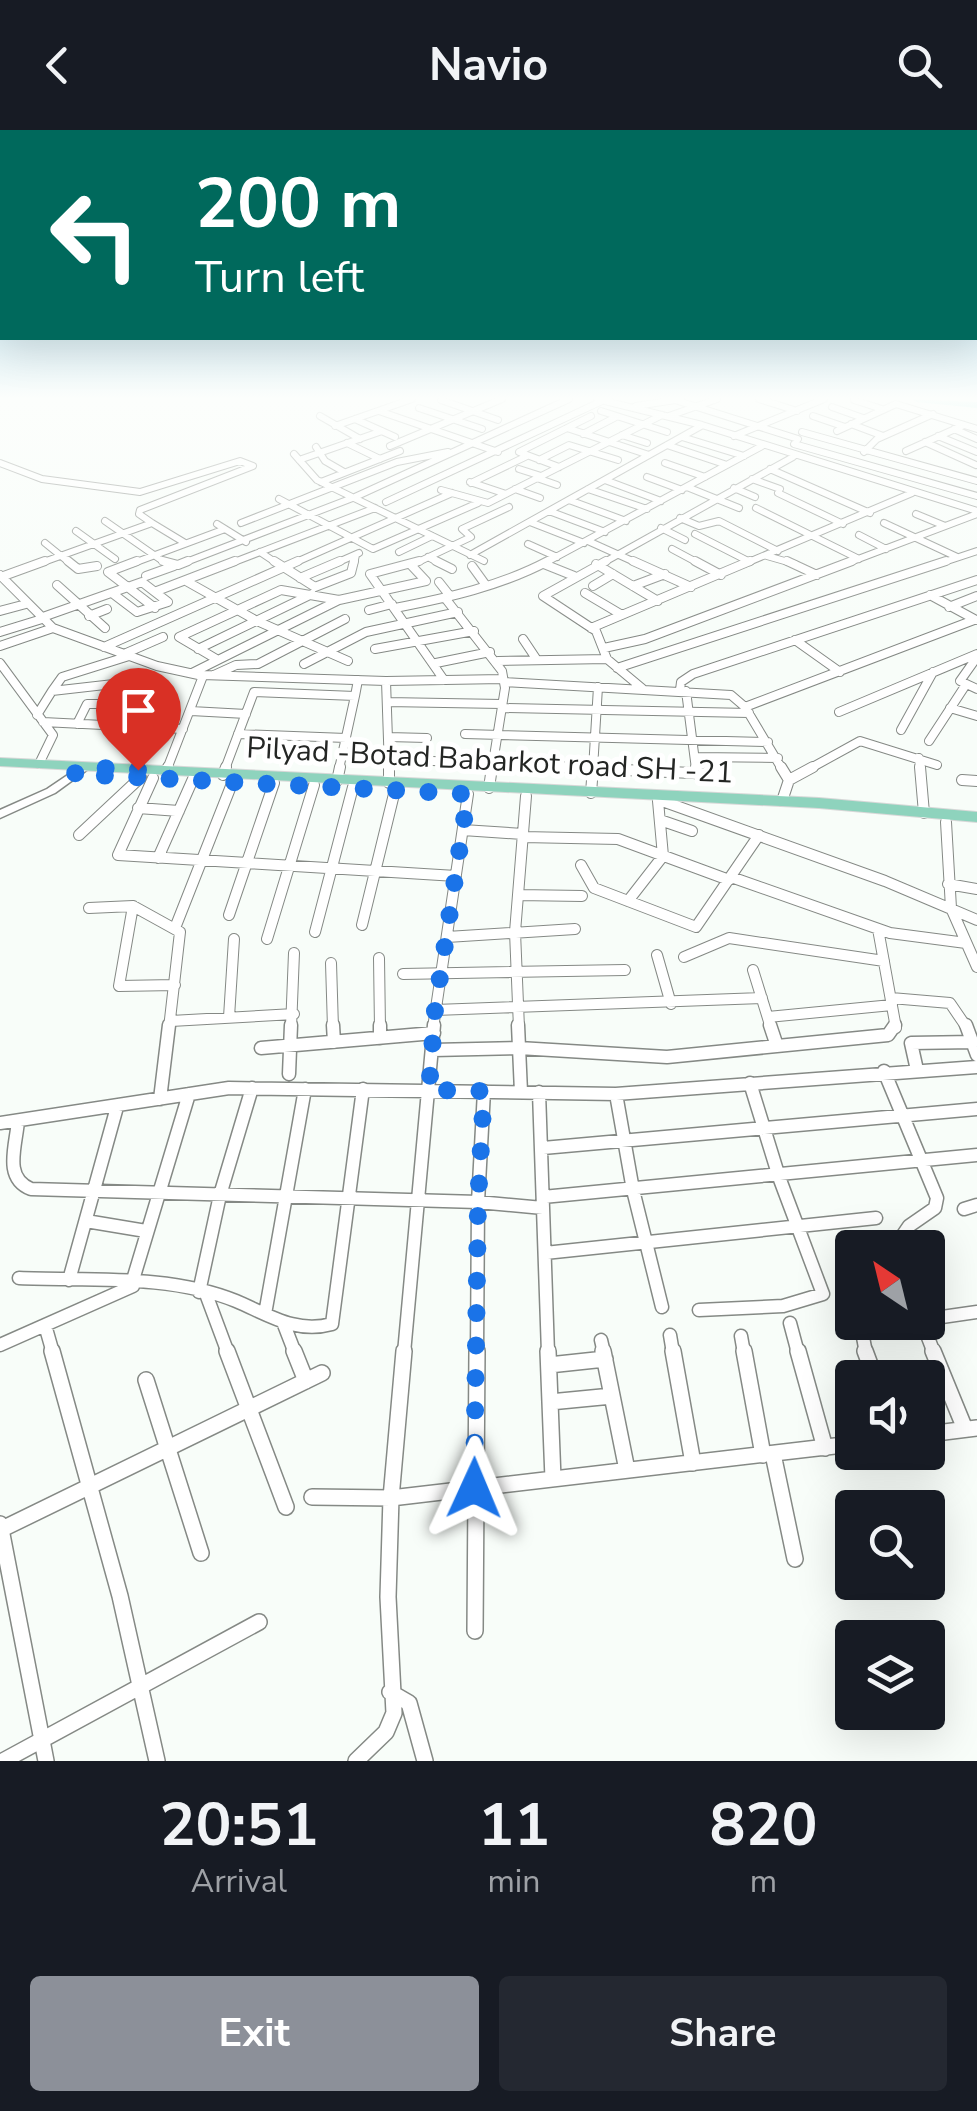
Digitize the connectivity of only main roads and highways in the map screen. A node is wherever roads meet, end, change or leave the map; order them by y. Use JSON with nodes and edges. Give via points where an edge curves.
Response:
{"nodes":[{"id":1,"x":0,"y":762,"type":"edge"},
{"id":2,"x":0,"y":770,"type":"edge"},
{"id":3,"x":79,"y":771,"type":"junction"},
{"id":4,"x":153,"y":776,"type":"junction"},
{"id":5,"x":228,"y":778,"type":"junction"},
{"id":6,"x":345,"y":784,"type":"junction"},
{"id":7,"x":392,"y":786,"type":"junction"},
{"id":8,"x":711,"y":802,"type":"junction"},
{"id":9,"x":977,"y":821,"type":"edge"}],
"edges":[{"from":1,"to":3,"type":"main road","name":"Pilyad -Botad Babarkot road SH -21"},
{"from":2,"to":3,"type":"main road","name":"Pilyad -Botad Babarkot road SH -21"},
{"from":3,"to":4,"type":"main road","name":"Pilyad -Botad Babarkot road SH -21"},
{"from":3,"to":4,"type":"main road","name":"Pilyad -Botad Babarkot road SH -21"},
{"from":4,"to":5,"type":"main road","name":"Pilyad -Botad Babarkot road SH -21"},
{"from":4,"to":5,"type":"main road","name":"Pilyad -Botad Babarkot road SH -21"},
{"from":5,"to":6,"type":"main road","name":"Pilyad -Botad Babarkot road SH -21"},
{"from":5,"to":6,"type":"main road","name":"Pilyad -Botad Babarkot road SH -21"},
{"from":6,"to":7,"type":"main road","name":"Pilyad -Botad Babarkot road SH -21"},
{"from":7,"to":8,"type":"main road","name":"Pilyad -Botad Babarkot road SH -21"},
{"from":7,"to":8,"type":"main road","name":"Pilyad -Botad Babarkot road SH -21"},
{"from":8,"to":9,"type":"main road","name":"Pilyad -Botad Babarkot road SH -21"},
{"from":8,"to":9,"type":"main road","name":"Pilyad -Botad Babarkot road SH -21","via":[[924,812]]}]}
